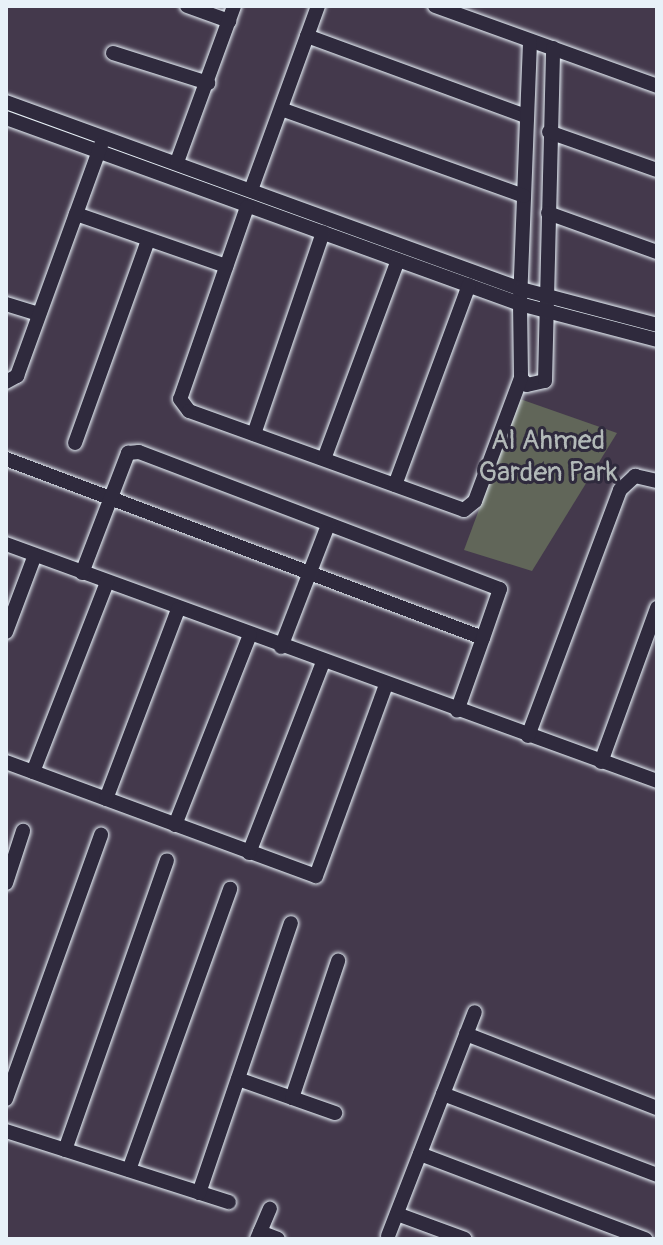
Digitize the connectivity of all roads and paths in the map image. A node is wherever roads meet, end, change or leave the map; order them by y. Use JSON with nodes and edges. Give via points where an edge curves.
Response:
{"nodes":[{"id":1,"x":187,"y":6,"type":"edge"},
{"id":2,"x":234,"y":6,"type":"edge"},
{"id":3,"x":318,"y":6,"type":"edge"},
{"id":4,"x":435,"y":6,"type":"edge"},
{"id":5,"x":229,"y":21,"type":"junction"},
{"id":6,"x":307,"y":36,"type":"junction"},
{"id":7,"x":530,"y":42,"type":"junction"},
{"id":8,"x":553,"y":48,"type":"junction"},
{"id":9,"x":113,"y":53,"type":"dead end"},
{"id":10,"x":208,"y":83,"type":"junction"},
{"id":11,"x":657,"y":86,"type":"edge"},
{"id":12,"x":6,"y":102,"type":"edge"},
{"id":13,"x":281,"y":109,"type":"junction"},
{"id":14,"x":526,"y":116,"type":"junction"},
{"id":15,"x":6,"y":118,"type":"edge"},
{"id":16,"x":549,"y":132,"type":"junction"},
{"id":17,"x":101,"y":144,"type":"junction"},
{"id":18,"x":177,"y":162,"type":"junction"},
{"id":19,"x":657,"y":170,"type":"edge"},
{"id":20,"x":252,"y":190,"type":"junction"},
{"id":21,"x":524,"y":196,"type":"junction"},
{"id":22,"x":247,"y":207,"type":"junction"},
{"id":23,"x":548,"y":213,"type":"junction"},
{"id":24,"x":76,"y":214,"type":"junction"},
{"id":25,"x":323,"y":233,"type":"junction"},
{"id":26,"x":148,"y":240,"type":"junction"},
{"id":27,"x":657,"y":252,"type":"edge"},
{"id":28,"x":398,"y":260,"type":"junction"},
{"id":29,"x":226,"y":266,"type":"junction"},
{"id":30,"x":469,"y":285,"type":"junction"},
{"id":31,"x":521,"y":296,"type":"junction"},
{"id":32,"x":6,"y":304,"type":"edge"},
{"id":33,"x":546,"y":305,"type":"junction"},
{"id":34,"x":39,"y":314,"type":"junction"},
{"id":35,"x":657,"y":325,"type":"edge"},
{"id":36,"x":657,"y":340,"type":"edge"},
{"id":37,"x":521,"y":378,"type":"junction"},
{"id":38,"x":6,"y":382,"type":"edge"},
{"id":39,"x":254,"y":434,"type":"junction"},
{"id":40,"x":75,"y":443,"type":"dead end"},
{"id":41,"x":6,"y":459,"type":"edge"},
{"id":42,"x":324,"y":459,"type":"junction"},
{"id":43,"x":657,"y":481,"type":"edge"},
{"id":44,"x":395,"y":485,"type":"junction"},
{"id":45,"x":111,"y":499,"type":"junction"},
{"id":46,"x":328,"y":525,"type":"junction"},
{"id":47,"x":6,"y":544,"type":"edge"},
{"id":48,"x":35,"y":555,"type":"junction"},
{"id":49,"x":82,"y":573,"type":"junction"},
{"id":50,"x":310,"y":574,"type":"junction"},
{"id":51,"x":107,"y":582,"type":"junction"},
{"id":52,"x":657,"y":608,"type":"edge"},
{"id":53,"x":178,"y":609,"type":"junction"},
{"id":54,"x":6,"y":632,"type":"edge"},
{"id":55,"x":250,"y":635,"type":"junction"},
{"id":56,"x":483,"y":638,"type":"junction"},
{"id":57,"x":281,"y":647,"type":"junction"},
{"id":58,"x":323,"y":662,"type":"junction"},
{"id":59,"x":386,"y":685,"type":"junction"},
{"id":60,"x":457,"y":711,"type":"junction"},
{"id":61,"x":528,"y":736,"type":"junction"},
{"id":62,"x":6,"y":762,"type":"edge"},
{"id":63,"x":601,"y":762,"type":"junction"},
{"id":64,"x":33,"y":772,"type":"junction"},
{"id":65,"x":657,"y":781,"type":"edge"},
{"id":66,"x":106,"y":799,"type":"junction"},
{"id":67,"x":175,"y":825,"type":"junction"},
{"id":68,"x":23,"y":831,"type":"dead end"},
{"id":69,"x":101,"y":835,"type":"dead end"},
{"id":70,"x":249,"y":853,"type":"junction"},
{"id":71,"x":167,"y":860,"type":"dead end"},
{"id":72,"x":6,"y":883,"type":"edge"},
{"id":73,"x":230,"y":889,"type":"dead end"},
{"id":74,"x":291,"y":923,"type":"dead end"},
{"id":75,"x":338,"y":961,"type":"dead end"},
{"id":76,"x":475,"y":1012,"type":"dead end"},
{"id":77,"x":466,"y":1034,"type":"junction"},
{"id":78,"x":238,"y":1079,"type":"junction"},
{"id":79,"x":443,"y":1094,"type":"junction"},
{"id":80,"x":292,"y":1098,"type":"junction"},
{"id":81,"x":6,"y":1099,"type":"edge"},
{"id":82,"x":657,"y":1108,"type":"edge"},
{"id":83,"x":335,"y":1113,"type":"dead end"},
{"id":84,"x":6,"y":1131,"type":"edge"},
{"id":85,"x":65,"y":1150,"type":"junction"},
{"id":86,"x":420,"y":1154,"type":"junction"},
{"id":87,"x":129,"y":1170,"type":"junction"},
{"id":88,"x":657,"y":1175,"type":"edge"},
{"id":89,"x":199,"y":1193,"type":"junction"},
{"id":90,"x":229,"y":1202,"type":"dead end"},
{"id":91,"x":270,"y":1209,"type":"dead end"},
{"id":92,"x":397,"y":1214,"type":"junction"},
{"id":93,"x":258,"y":1235,"type":"edge"},
{"id":94,"x":388,"y":1236,"type":"dead end"},
{"id":95,"x":278,"y":1239,"type":"edge"},
{"id":96,"x":465,"y":1239,"type":"edge"},
{"id":97,"x":645,"y":1239,"type":"edge"}],
"edges":[{"from":1,"to":5,"type":"street"},
{"from":2,"to":5,"type":"street"},
{"from":3,"to":6,"type":"street"},
{"from":4,"to":7,"type":"street"},
{"from":5,"to":10,"type":"street"},
{"from":6,"to":13,"type":"street"},
{"from":6,"to":14,"type":"street"},
{"from":7,"to":8,"type":"street"},
{"from":7,"to":14,"type":"street"},
{"from":8,"to":11,"type":"street"},
{"from":8,"to":16,"type":"street"},
{"from":9,"to":10,"type":"street"},
{"from":10,"to":18,"type":"street"},
{"from":12,"to":17,"type":"street"},
{"from":13,"to":20,"type":"street"},
{"from":13,"to":21,"type":"street"},
{"from":14,"to":21,"type":"street"},
{"from":15,"to":17,"type":"street"},
{"from":16,"to":19,"type":"street"},
{"from":16,"to":23,"type":"street"},
{"from":17,"to":18,"type":"street"},
{"from":17,"to":22,"type":"street"},
{"from":17,"to":24,"type":"street"},
{"from":18,"to":20,"type":"street"},
{"from":20,"to":22,"type":"street"},
{"from":20,"to":22,"type":"street"},
{"from":20,"to":31,"type":"street"},
{"from":21,"to":31,"type":"street"},
{"from":22,"to":25,"type":"street"},
{"from":22,"to":29,"type":"street"},
{"from":23,"to":27,"type":"street"},
{"from":23,"to":33,"type":"street"},
{"from":24,"to":26,"type":"street"},
{"from":24,"to":34,"type":"street"},
{"from":25,"to":28,"type":"street"},
{"from":25,"to":39,"type":"street"},
{"from":26,"to":29,"type":"street"},
{"from":26,"to":40,"type":"street"},
{"from":28,"to":30,"type":"street"},
{"from":28,"to":42,"type":"street"},
{"from":29,"to":39,"type":"street","via":[[180,405]]},
{"from":30,"to":31,"type":"street"},
{"from":30,"to":44,"type":"street"},
{"from":31,"to":33,"type":"street"},
{"from":31,"to":37,"type":"street"},
{"from":32,"to":34,"type":"street"},
{"from":33,"to":35,"type":"street"},
{"from":33,"to":36,"type":"street"},
{"from":33,"to":37,"type":"street","via":[[545,381],[527,385]]},
{"from":34,"to":38,"type":"street","via":[[17,376]]},
{"from":37,"to":44,"type":"street","via":[[471,507],[464,510]]},
{"from":39,"to":42,"type":"street"},
{"from":41,"to":45,"type":"street"},
{"from":42,"to":44,"type":"street"},
{"from":43,"to":61,"type":"street","via":[[635,476],[620,490]]},
{"from":45,"to":46,"type":"street","via":[[132,451]]},
{"from":45,"to":49,"type":"street"},
{"from":45,"to":50,"type":"street"},
{"from":46,"to":50,"type":"street"},
{"from":46,"to":56,"type":"street","via":[[500,589]]},
{"from":47,"to":48,"type":"street"},
{"from":48,"to":49,"type":"street"},
{"from":48,"to":54,"type":"street"},
{"from":49,"to":51,"type":"street"},
{"from":50,"to":56,"type":"street"},
{"from":50,"to":57,"type":"street"},
{"from":51,"to":53,"type":"street"},
{"from":51,"to":64,"type":"street"},
{"from":52,"to":63,"type":"street"},
{"from":53,"to":55,"type":"street"},
{"from":53,"to":66,"type":"street"},
{"from":55,"to":57,"type":"street"},
{"from":55,"to":67,"type":"street"},
{"from":56,"to":60,"type":"street"},
{"from":57,"to":58,"type":"street"},
{"from":58,"to":59,"type":"street"},
{"from":58,"to":70,"type":"street"},
{"from":59,"to":60,"type":"street"},
{"from":59,"to":70,"type":"street","via":[[316,876]]},
{"from":60,"to":61,"type":"street"},
{"from":61,"to":63,"type":"street"},
{"from":62,"to":64,"type":"street"},
{"from":63,"to":65,"type":"street"},
{"from":64,"to":66,"type":"street"},
{"from":66,"to":67,"type":"street"},
{"from":67,"to":70,"type":"street"},
{"from":68,"to":72,"type":"street"},
{"from":69,"to":81,"type":"street"},
{"from":71,"to":85,"type":"street"},
{"from":73,"to":87,"type":"street"},
{"from":74,"to":78,"type":"street"},
{"from":75,"to":80,"type":"street"},
{"from":76,"to":77,"type":"street"},
{"from":77,"to":79,"type":"street"},
{"from":77,"to":82,"type":"street"},
{"from":78,"to":80,"type":"street"},
{"from":78,"to":89,"type":"street"},
{"from":79,"to":86,"type":"street"},
{"from":79,"to":88,"type":"street"},
{"from":80,"to":83,"type":"street"},
{"from":84,"to":85,"type":"street"},
{"from":85,"to":87,"type":"street"},
{"from":86,"to":92,"type":"street"},
{"from":86,"to":97,"type":"street"},
{"from":87,"to":89,"type":"street"},
{"from":89,"to":90,"type":"street"},
{"from":91,"to":93,"type":"street"},
{"from":92,"to":94,"type":"street"},
{"from":92,"to":96,"type":"street"},
{"from":93,"to":95,"type":"street"}]}
